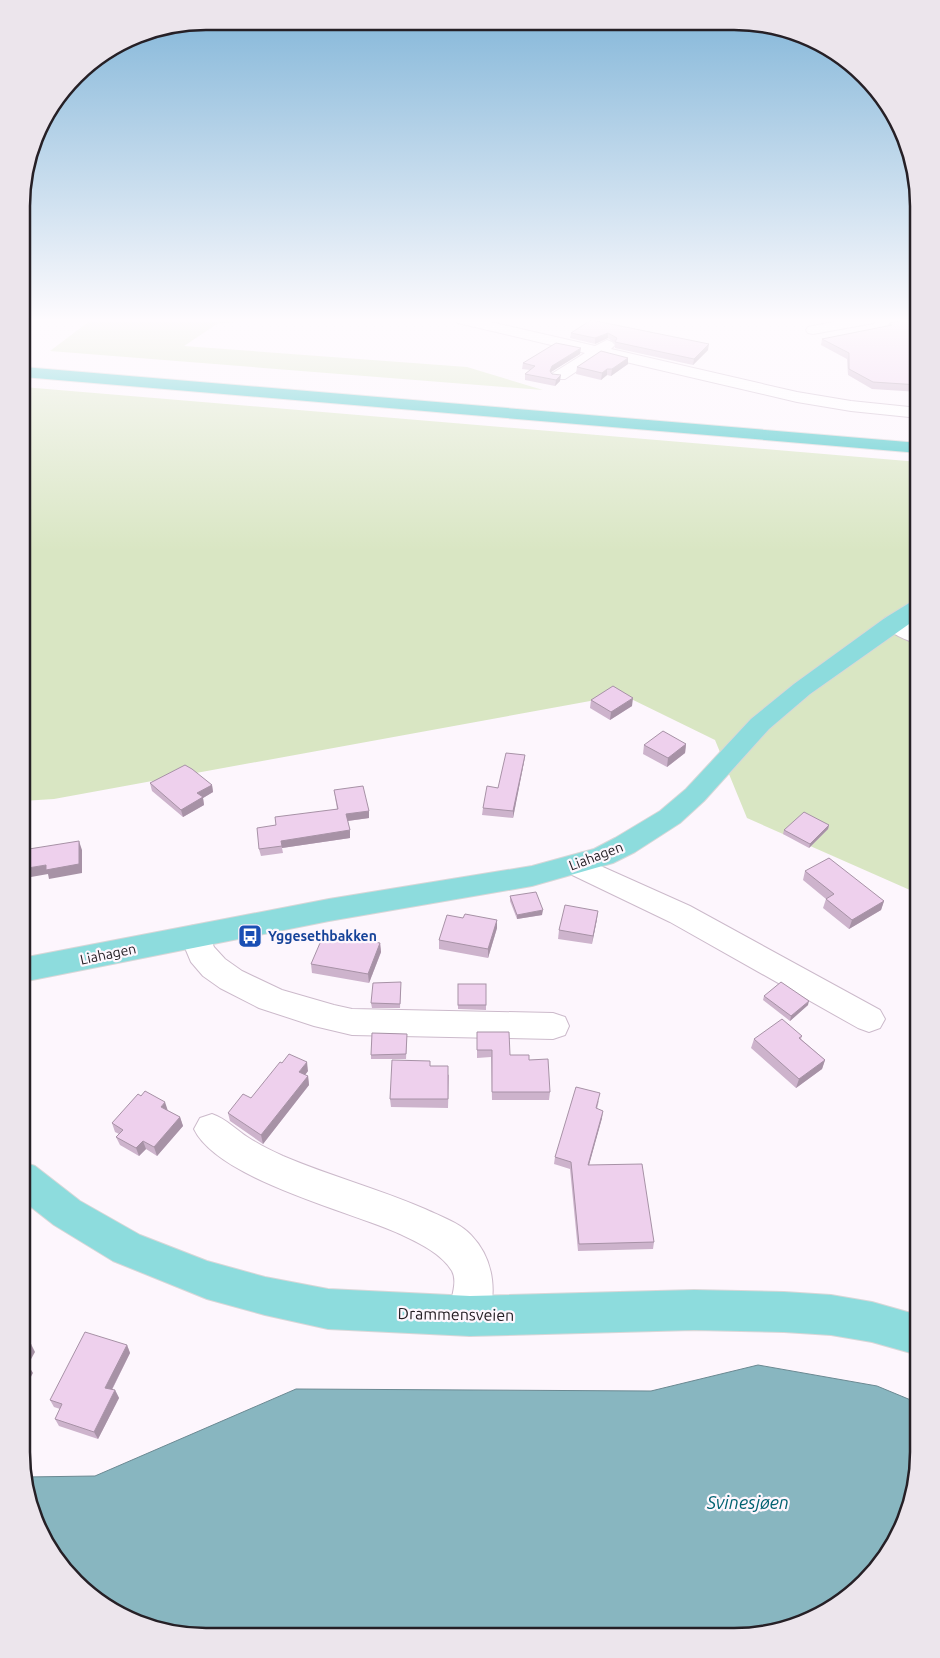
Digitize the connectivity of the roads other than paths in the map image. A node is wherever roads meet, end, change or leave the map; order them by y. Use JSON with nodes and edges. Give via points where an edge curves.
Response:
{"nodes":[{"id":1,"x":322,"y":397,"type":"edge"},
{"id":2,"x":469,"y":397,"type":"edge"},
{"id":3,"x":816,"y":397,"type":"edge"},
{"id":4,"x":910,"y":412,"type":"edge"},
{"id":5,"x":910,"y":434,"type":"edge"},
{"id":6,"x":910,"y":447,"type":"edge"},
{"id":7,"x":910,"y":613,"type":"edge"},
{"id":8,"x":893,"y":623,"type":"junction"},
{"id":9,"x":910,"y":632,"type":"edge"},
{"id":10,"x":576,"y":865,"type":"junction"},
{"id":11,"x":195,"y":936,"type":"junction"},
{"id":12,"x":30,"y":968,"type":"edge"},
{"id":13,"x":869,"y":1019,"type":"dead end"},
{"id":14,"x":553,"y":1026,"type":"dead end"},
{"id":15,"x":212,"y":1129,"type":"dead end"},
{"id":16,"x":30,"y":1184,"type":"edge"},
{"id":17,"x":470,"y":1316,"type":"junction"},
{"id":18,"x":910,"y":1333,"type":"edge"}],
"edges":[{"from":1,"to":6,"type":"highway"},
{"from":2,"to":5,"type":"highway"},
{"from":3,"to":4,"type":"street","via":[[851,406]]},
{"from":7,"to":8,"type":"main road","name":"Liahagen"},
{"from":8,"to":9,"type":"street"},
{"from":8,"to":10,"type":"main road","name":"Liahagen","via":[[760,724],[670,817],[625,845]]},
{"from":10,"to":11,"type":"main road","name":"Liahagen","via":[[532,876]]},
{"from":10,"to":13,"type":"street","via":[[680,914]]},
{"from":11,"to":12,"type":"main road","name":"Liahagen"},
{"from":11,"to":14,"type":"street","via":[[202,953],[228,977],[246,988],[328,1017],[352,1022]]},
{"from":15,"to":17,"type":"street","via":[[221,1140],[242,1154],[434,1231],[460,1248],[471,1266]]},
{"from":16,"to":17,"type":"main road","name":"Drammensveien","via":[[68,1213],[127,1248],[207,1280],[328,1309]]},
{"from":17,"to":18,"type":"main road","name":"Drammensveien","via":[[694,1310],[784,1312],[831,1314]]}]}
